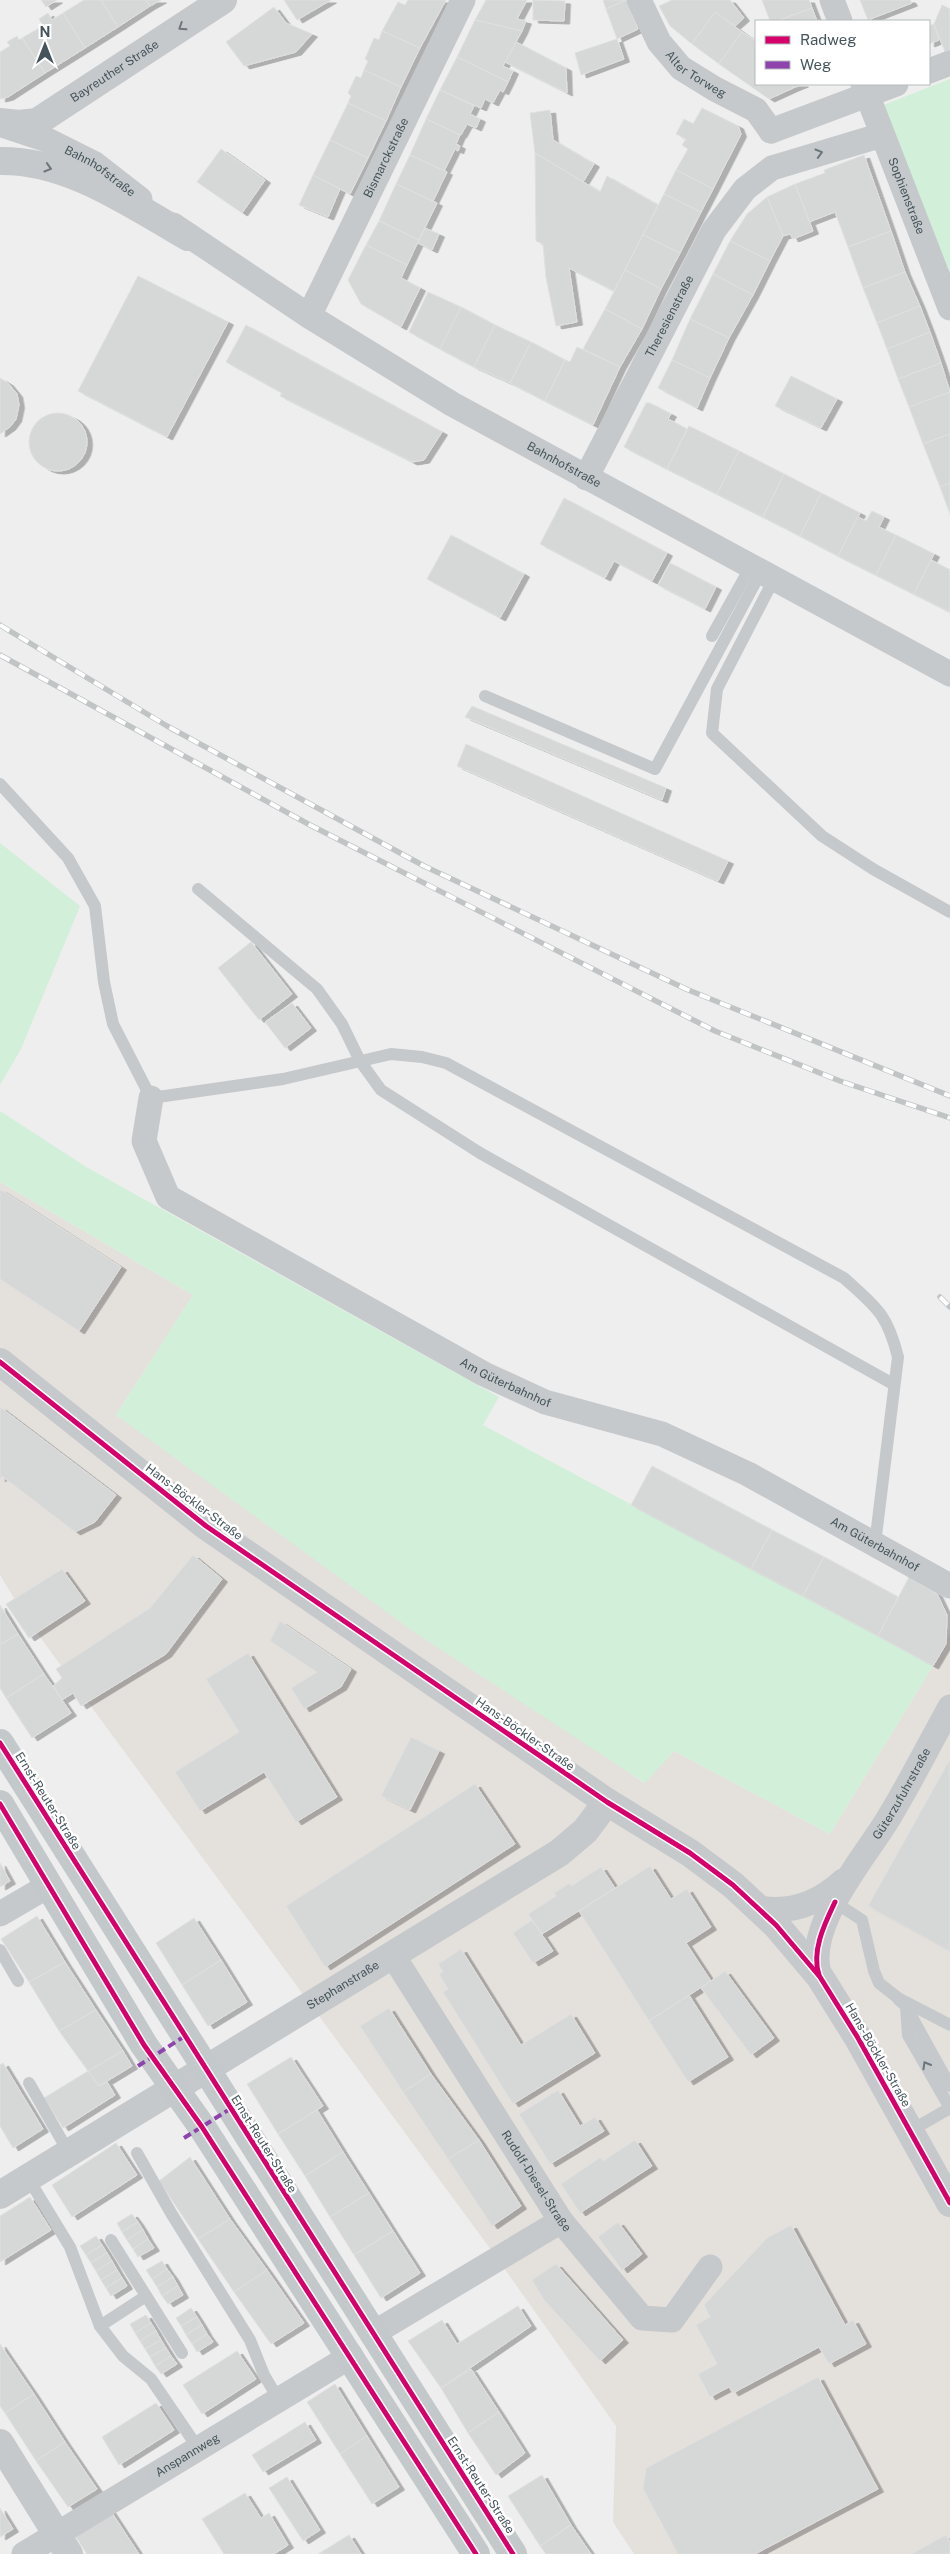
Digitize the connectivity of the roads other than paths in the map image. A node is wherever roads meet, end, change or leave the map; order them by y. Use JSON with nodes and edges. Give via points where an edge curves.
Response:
{"nodes":[{"id":1,"x":223,"y":0,"type":"edge"},
{"id":2,"x":463,"y":0,"type":"edge"},
{"id":3,"x":639,"y":0,"type":"edge"},
{"id":4,"x":832,"y":0,"type":"edge"},
{"id":5,"x":840,"y":20,"type":"edge"},
{"id":6,"x":950,"y":63,"type":"edge"},
{"id":7,"x":930,"y":71,"type":"edge"},
{"id":8,"x":890,"y":85,"type":"edge"},
{"id":9,"x":865,"y":89,"type":"edge"},
{"id":10,"x":0,"y":123,"type":"edge"},
{"id":11,"x":771,"y":130,"type":"junction"},
{"id":12,"x":882,"y":135,"type":"junction"},
{"id":13,"x":0,"y":161,"type":"edge"},
{"id":14,"x":772,"y":168,"type":"junction"},
{"id":15,"x":188,"y":237,"type":"junction"},
{"id":16,"x":950,"y":308,"type":"edge"},
{"id":17,"x":309,"y":316,"type":"junction"},
{"id":18,"x":586,"y":478,"type":"junction"},
{"id":19,"x":762,"y":572,"type":"junction"},
{"id":20,"x":712,"y":636,"type":"dead end"},
{"id":21,"x":950,"y":674,"type":"edge"},
{"id":22,"x":485,"y":696,"type":"dead end"},
{"id":23,"x":0,"y":784,"type":"edge"},
{"id":24,"x":198,"y":889,"type":"dead end"},
{"id":25,"x":950,"y":912,"type":"edge"},
{"id":26,"x":360,"y":1061,"type":"junction"},
{"id":27,"x":151,"y":1098,"type":"junction"},
{"id":28,"x":0,"y":1362,"type":"edge"},
{"id":29,"x":893,"y":1384,"type":"junction"},
{"id":30,"x":874,"y":1544,"type":"junction"},
{"id":31,"x":950,"y":1586,"type":"edge"},
{"id":32,"x":950,"y":1707,"type":"edge"},
{"id":33,"x":0,"y":1743,"type":"edge"},
{"id":34,"x":607,"y":1802,"type":"junction"},
{"id":35,"x":0,"y":1804,"type":"edge"},
{"id":36,"x":48,"y":1886,"type":"junction"},
{"id":37,"x":830,"y":1899,"type":"junction"},
{"id":38,"x":759,"y":1908,"type":"junction"},
{"id":39,"x":0,"y":1914,"type":"edge"},
{"id":40,"x":0,"y":1950,"type":"edge"},
{"id":41,"x":392,"y":1954,"type":"junction"},
{"id":42,"x":820,"y":1977,"type":"junction"},
{"id":43,"x":18,"y":1981,"type":"dead end"},
{"id":44,"x":902,"y":2002,"type":"junction"},
{"id":45,"x":950,"y":2025,"type":"edge"},
{"id":46,"x":206,"y":2071,"type":"junction"},
{"id":47,"x":29,"y":2083,"type":"dead end"},
{"id":48,"x":950,"y":2086,"type":"edge"},
{"id":49,"x":175,"y":2090,"type":"junction"},
{"id":50,"x":910,"y":2131,"type":"junction"},
{"id":51,"x":69,"y":2153,"type":"junction"},
{"id":52,"x":137,"y":2153,"type":"dead end"},
{"id":53,"x":6,"y":2185,"type":"edge"},
{"id":54,"x":950,"y":2203,"type":"edge"},
{"id":55,"x":561,"y":2221,"type":"junction"},
{"id":56,"x":111,"y":2240,"type":"dead end"},
{"id":57,"x":710,"y":2267,"type":"dead end"},
{"id":58,"x":146,"y":2296,"type":"junction"},
{"id":59,"x":100,"y":2326,"type":"junction"},
{"id":60,"x":372,"y":2334,"type":"junction"},
{"id":61,"x":182,"y":2353,"type":"dead end"},
{"id":62,"x":350,"y":2356,"type":"junction"},
{"id":63,"x":279,"y":2400,"type":"junction"},
{"id":64,"x":0,"y":2443,"type":"edge"},
{"id":65,"x":198,"y":2448,"type":"junction"},
{"id":66,"x":62,"y":2544,"type":"edge"},
{"id":67,"x":24,"y":2554,"type":"edge"},
{"id":68,"x":476,"y":2554,"type":"edge"},
{"id":69,"x":513,"y":2554,"type":"edge"}],
"edges":[{"from":1,"to":10,"type":"main road","name":"Bayreuther Straße","one_way":true,"via":[[37,122]]},
{"from":2,"to":17,"type":"street","name":"Bismarckstraße"},
{"from":3,"to":11,"type":"street","name":"Alter Torweg","via":[[659,42],[681,68],[756,110]]},
{"from":4,"to":5,"type":"street"},
{"from":6,"to":7,"type":"street"},
{"from":8,"to":9,"type":"street"},
{"from":9,"to":11,"type":"street"},
{"from":9,"to":12,"type":"street","name":"Sophienstraße"},
{"from":10,"to":15,"type":"street","name":"Bahnhofstraße","via":[[47,140],[95,164]]},
{"from":11,"to":14,"type":"street"},
{"from":14,"to":12,"type":"street","name":"Theresienstraße","one_way":true},
{"from":12,"to":16,"type":"street","name":"Sophienstraße"},
{"from":13,"to":15,"type":"main road","name":"Bahnhofstraße","one_way":true,"via":[[34,164],[86,180]]},
{"from":14,"to":18,"type":"street","name":"Theresienstraße","via":[[745,188],[714,230]]},
{"from":15,"to":17,"type":"street","name":"Bahnhofstraße"},
{"from":17,"to":18,"type":"street","name":"Bahnhofstraße","via":[[452,404]]},
{"from":18,"to":19,"type":"street","name":"Bahnhofstraße"},
{"from":19,"to":20,"type":"lane"},
{"from":19,"to":21,"type":"street","name":"Bahnhofstraße"},
{"from":19,"to":22,"type":"lane","via":[[655,769]]},
{"from":19,"to":25,"type":"lane","via":[[717,689],[712,733],[822,836]]},
{"from":23,"to":27,"type":"lane","via":[[68,858],[95,906],[104,982],[113,1024]]},
{"from":24,"to":26,"type":"lane","via":[[317,989],[342,1024]]},
{"from":26,"to":27,"type":"lane","via":[[283,1079]]},
{"from":26,"to":29,"type":"lane","via":[[381,1090],[480,1153]]},
{"from":26,"to":29,"type":"lane","via":[[391,1054],[446,1063],[844,1278],[879,1310],[891,1330],[898,1357]]},
{"from":27,"to":30,"type":"street","name":"Am Güterbahnhof","via":[[144,1141],[168,1197],[484,1374],[545,1402],[662,1434],[748,1474]]},
{"from":28,"to":34,"type":"main road","name":"Hans-Böckler-Straße","via":[[206,1526]]},
{"from":29,"to":30,"type":"lane"},
{"from":30,"to":31,"type":"street","name":"Am Güterbahnhof"},
{"from":32,"to":37,"type":"street","name":"Güterzufuhrstraße","via":[[890,1815]]},
{"from":33,"to":46,"type":"main road","name":"Ernst-Reuter-Straße"},
{"from":34,"to":38,"type":"main road","name":"Hans-Böckler-Straße","via":[[690,1853]]},
{"from":34,"to":41,"type":"main road","name":"Stephanstraße","via":[[585,1831],[559,1853]]},
{"from":35,"to":36,"type":"main road"},
{"from":36,"to":39,"type":"street"},
{"from":36,"to":49,"type":"main road","via":[[144,2046]]},
{"from":37,"to":38,"type":"street","name":"Güterzufuhrstraße","via":[[790,1909]]},
{"from":37,"to":42,"type":"street","name":"Güterzufuhrstraße","via":[[816,1960]]},
{"from":37,"to":44,"type":"lane","via":[[862,1920],[874,1971],[886,1990]]},
{"from":38,"to":42,"type":"main road","name":"Hans-Böckler-Straße","via":[[796,1946]]},
{"from":40,"to":43,"type":"lane"},
{"from":41,"to":46,"type":"main road","name":"Stephanstraße"},
{"from":41,"to":55,"type":"street","name":"Rudolf-Diesel-Straße"},
{"from":42,"to":50,"type":"main road","name":"Hans-Böckler-Straße"},
{"from":44,"to":45,"type":"lane"},
{"from":44,"to":48,"type":"lane"},
{"from":50,"to":44,"type":"lane","one_way":true,"via":[[950,2108],[908,2035]]},
{"from":46,"to":49,"type":"main road","name":"Stephanstraße"},
{"from":46,"to":60,"type":"main road","name":"Ernst-Reuter-Straße"},
{"from":47,"to":51,"type":"lane"},
{"from":49,"to":51,"type":"main road","name":"Stephanstraße"},
{"from":49,"to":62,"type":"main road"},
{"from":50,"to":54,"type":"main road","name":"Hans-Böckler-Straße"},
{"from":51,"to":53,"type":"main road","name":"Stephanstraße"},
{"from":52,"to":63,"type":"lane","via":[[250,2340],[264,2376]]},
{"from":53,"to":59,"type":"lane","via":[[70,2247]]},
{"from":55,"to":57,"type":"street","name":"Rudolf-Diesel-Straße","via":[[642,2318],[672,2320]]},
{"from":55,"to":60,"type":"street"},
{"from":56,"to":58,"type":"lane"},
{"from":58,"to":59,"type":"lane"},
{"from":58,"to":61,"type":"lane"},
{"from":59,"to":65,"type":"lane","via":[[123,2356],[151,2379]]},
{"from":60,"to":69,"type":"main road","name":"Ernst-Reuter-Straße"},
{"from":62,"to":63,"type":"street","name":"Anspannweg"},
{"from":62,"to":68,"type":"main road"},
{"from":63,"to":65,"type":"street","name":"Anspannweg"},
{"from":64,"to":66,"type":"main road"},
{"from":65,"to":66,"type":"street","name":"Anspannweg"},
{"from":66,"to":67,"type":"street","name":"Anspannweg"}]}
